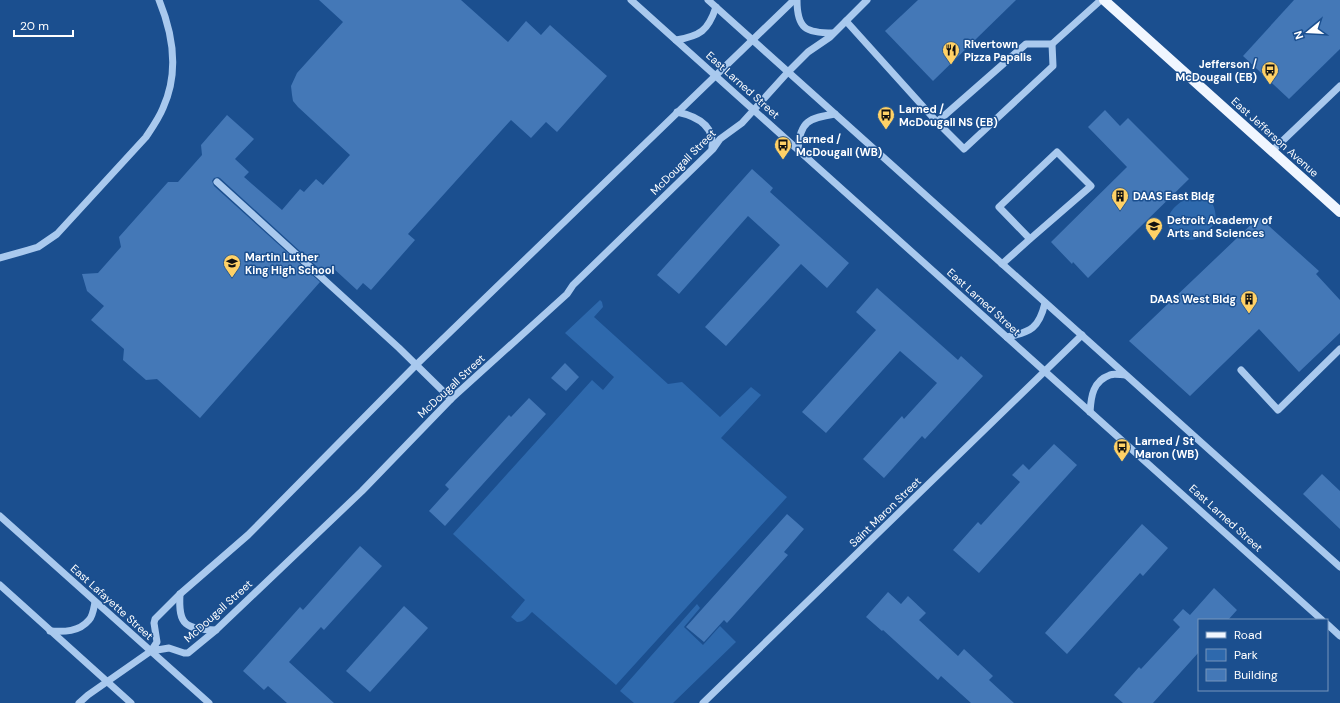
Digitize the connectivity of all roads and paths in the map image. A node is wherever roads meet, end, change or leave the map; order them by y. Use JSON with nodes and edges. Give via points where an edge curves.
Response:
{"nodes":[{"id":1,"x":159,"y":0,"type":"edge"},
{"id":2,"x":631,"y":0,"type":"edge"},
{"id":3,"x":708,"y":0,"type":"edge"},
{"id":4,"x":794,"y":0,"type":"edge"},
{"id":5,"x":797,"y":0,"type":"edge"},
{"id":6,"x":867,"y":0,"type":"edge"},
{"id":7,"x":1101,"y":0,"type":"edge"},
{"id":8,"x":1104,"y":0,"type":"edge"},
{"id":9,"x":716,"y":7,"type":"junction"},
{"id":10,"x":846,"y":21,"type":"junction"},
{"id":11,"x":833,"y":33,"type":"junction"},
{"id":12,"x":676,"y":40,"type":"junction"},
{"id":13,"x":752,"y":40,"type":"junction"},
{"id":14,"x":1052,"y":44,"type":"junction"},
{"id":15,"x":788,"y":72,"type":"junction"},
{"id":16,"x":716,"y":76,"type":"junction"},
{"id":17,"x":1340,"y":86,"type":"edge"},
{"id":18,"x":754,"y":110,"type":"junction"},
{"id":19,"x":677,"y":112,"type":"junction"},
{"id":20,"x":835,"y":114,"type":"junction"},
{"id":21,"x":937,"y":122,"type":"junction"},
{"id":22,"x":798,"y":149,"type":"junction"},
{"id":23,"x":1272,"y":151,"type":"junction"},
{"id":24,"x":708,"y":153,"type":"junction"},
{"id":25,"x":217,"y":182,"type":"dead end"},
{"id":26,"x":1340,"y":212,"type":"edge"},
{"id":27,"x":1030,"y":239,"type":"junction"},
{"id":28,"x":0,"y":258,"type":"edge"},
{"id":29,"x":1002,"y":264,"type":"junction"},
{"id":30,"x":1045,"y":303,"type":"junction"},
{"id":31,"x":1082,"y":336,"type":"junction"},
{"id":32,"x":1007,"y":337,"type":"junction"},
{"id":33,"x":1340,"y":348,"type":"edge"},
{"id":34,"x":416,"y":365,"type":"junction"},
{"id":35,"x":1241,"y":370,"type":"dead end"},
{"id":36,"x":1045,"y":371,"type":"junction"},
{"id":37,"x":1125,"y":375,"type":"junction"},
{"id":38,"x":451,"y":399,"type":"junction"},
{"id":39,"x":1090,"y":412,"type":"junction"},
{"id":40,"x":0,"y":516,"type":"edge"},
{"id":41,"x":1340,"y":567,"type":"edge"},
{"id":42,"x":0,"y":586,"type":"edge"},
{"id":43,"x":180,"y":594,"type":"junction"},
{"id":44,"x":95,"y":602,"type":"junction"},
{"id":45,"x":1321,"y":619,"type":"edge"},
{"id":46,"x":1328,"y":625,"type":"edge"},
{"id":47,"x":50,"y":630,"type":"junction"},
{"id":48,"x":216,"y":630,"type":"junction"},
{"id":49,"x":1340,"y":636,"type":"edge"},
{"id":50,"x":151,"y":651,"type":"junction"},
{"id":51,"x":108,"y":681,"type":"junction"},
{"id":52,"x":79,"y":703,"type":"edge"},
{"id":53,"x":131,"y":703,"type":"edge"},
{"id":54,"x":209,"y":703,"type":"edge"},
{"id":55,"x":703,"y":703,"type":"edge"}],
"edges":[{"from":1,"to":28,"type":"street","via":[[170,31],[173,60],[168,95],[157,121],[146,137],[65,227],[38,247]]},
{"from":2,"to":12,"type":"street","name":"East Larned Street"},
{"from":3,"to":9,"type":"street"},
{"from":4,"to":13,"type":"street"},
{"from":5,"to":11,"type":"street","via":[[797,15],[803,27],[815,33]]},
{"from":6,"to":10,"type":"street","name":"McDougall Street"},
{"from":7,"to":14,"type":"street"},
{"from":8,"to":23,"type":"main road","name":"East Jefferson Avenue"},
{"from":9,"to":12,"type":"street","via":[[711,20],[702,31],[691,38]]},
{"from":9,"to":13,"type":"street"},
{"from":10,"to":11,"type":"street","name":"McDougall Street"},
{"from":10,"to":21,"type":"street"},
{"from":11,"to":15,"type":"street","name":"McDougall Street","via":[[808,52]]},
{"from":12,"to":16,"type":"street","name":"East Larned Street"},
{"from":13,"to":15,"type":"street"},
{"from":13,"to":16,"type":"street"},
{"from":14,"to":21,"type":"street","via":[[1026,44]]},
{"from":14,"to":21,"type":"street","via":[[1053,66],[964,149]]},
{"from":15,"to":18,"type":"street","name":"McDougall Street"},
{"from":15,"to":20,"type":"street"},
{"from":16,"to":18,"type":"street","name":"East Larned Street"},
{"from":16,"to":19,"type":"street"},
{"from":17,"to":23,"type":"street"},
{"from":18,"to":22,"type":"street","name":"East Larned Street"},
{"from":18,"to":24,"type":"street","name":"McDougall Street","via":[[742,123],[720,139]]},
{"from":19,"to":24,"type":"street","via":[[692,115],[704,123],[712,141],[712,148]]},
{"from":19,"to":34,"type":"street"},
{"from":20,"to":22,"type":"street","via":[[819,116],[806,122],[799,136]]},
{"from":20,"to":29,"type":"street"},
{"from":22,"to":32,"type":"street","name":"East Larned Street"},
{"from":23,"to":26,"type":"main road","name":"East Jefferson Avenue"},
{"from":24,"to":38,"type":"street","name":"McDougall Street","via":[[567,294]]},
{"from":25,"to":34,"type":"street"},
{"from":27,"to":27,"type":"street","via":[[1091,186],[1057,152],[999,207]]},
{"from":27,"to":29,"type":"street"},
{"from":29,"to":30,"type":"street"},
{"from":30,"to":31,"type":"street"},
{"from":30,"to":32,"type":"street","via":[[1042,317],[1033,328]]},
{"from":31,"to":36,"type":"street","name":"Saint Maron Street"},
{"from":31,"to":37,"type":"street"},
{"from":32,"to":36,"type":"street","name":"East Larned Street"},
{"from":33,"to":35,"type":"street","via":[[1278,410]]},
{"from":34,"to":38,"type":"street"},
{"from":34,"to":43,"type":"street","via":[[248,535]]},
{"from":36,"to":39,"type":"street","name":"East Larned Street"},
{"from":36,"to":55,"type":"street","name":"Saint Maron Street"},
{"from":37,"to":39,"type":"street","via":[[1110,374],[1099,381],[1091,396]]},
{"from":37,"to":41,"type":"street"},
{"from":38,"to":48,"type":"street","name":"McDougall Street","via":[[362,491]]},
{"from":39,"to":45,"type":"street","name":"East Larned Street"},
{"from":40,"to":44,"type":"street","name":"East Lafayette Street"},
{"from":42,"to":47,"type":"street"},
{"from":43,"to":48,"type":"street","via":[[180,615],[186,623],[194,629]]},
{"from":43,"to":50,"type":"street","via":[[155,619],[157,642]]},
{"from":44,"to":47,"type":"street","via":[[90,619],[80,628],[66,632]]},
{"from":44,"to":50,"type":"street","name":"East Lafayette Street"},
{"from":46,"to":49,"type":"street"},
{"from":47,"to":51,"type":"street"},
{"from":48,"to":50,"type":"street","name":"McDougall Street","via":[[188,653],[169,648]]},
{"from":50,"to":51,"type":"street"},
{"from":50,"to":54,"type":"street","name":"East Lafayette Street"},
{"from":51,"to":52,"type":"street"},
{"from":51,"to":53,"type":"street"}]}
